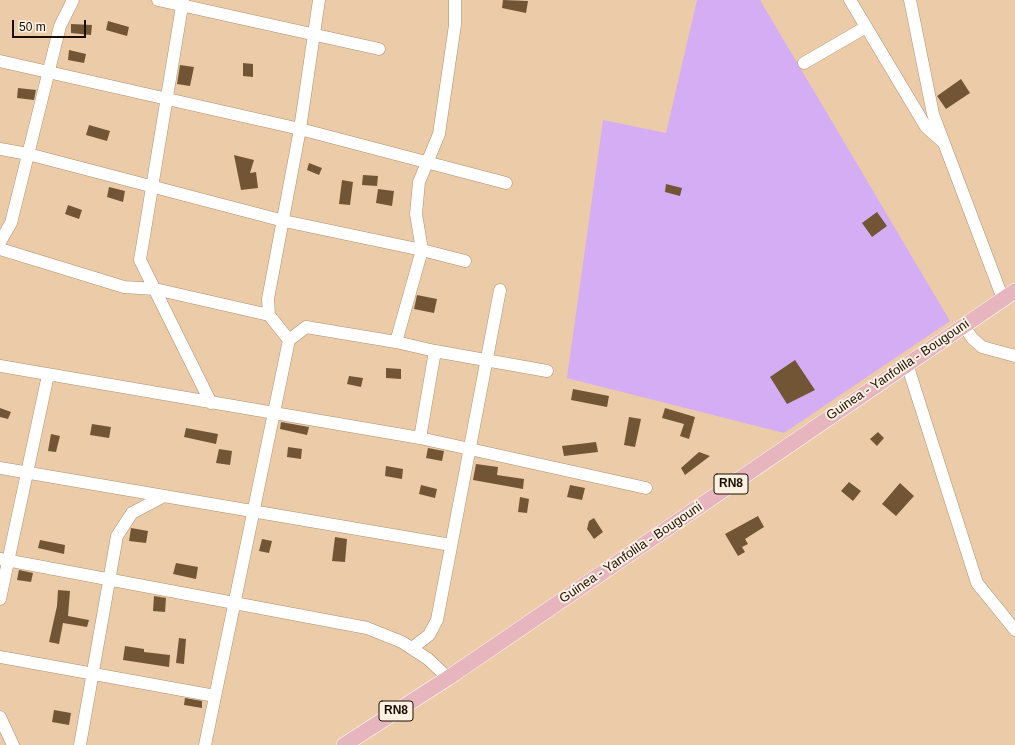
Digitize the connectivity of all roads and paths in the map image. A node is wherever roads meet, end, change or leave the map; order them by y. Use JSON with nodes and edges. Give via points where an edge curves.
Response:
{"nodes":[{"id":1,"x":73,"y":0,"type":"edge"},
{"id":2,"x":158,"y":0,"type":"edge"},
{"id":3,"x":319,"y":0,"type":"edge"},
{"id":4,"x":455,"y":0,"type":"edge"},
{"id":5,"x":850,"y":0,"type":"edge"},
{"id":6,"x":910,"y":0,"type":"edge"},
{"id":7,"x":183,"y":3,"type":"edge"},
{"id":8,"x":866,"y":27,"type":"junction"},
{"id":9,"x":314,"y":36,"type":"junction"},
{"id":10,"x":379,"y":49,"type":"dead end"},
{"id":11,"x":0,"y":61,"type":"edge"},
{"id":12,"x":804,"y":63,"type":"dead end"},
{"id":13,"x":48,"y":72,"type":"junction"},
{"id":14,"x":167,"y":99,"type":"junction"},
{"id":15,"x":300,"y":129,"type":"junction"},
{"id":16,"x":944,"y":142,"type":"junction"},
{"id":17,"x":0,"y":149,"type":"edge"},
{"id":18,"x":28,"y":154,"type":"junction"},
{"id":19,"x":428,"y":162,"type":"junction"},
{"id":20,"x":506,"y":183,"type":"dead end"},
{"id":21,"x":153,"y":187,"type":"junction"},
{"id":22,"x":284,"y":221,"type":"junction"},
{"id":23,"x":0,"y":242,"type":"edge"},
{"id":24,"x":0,"y":249,"type":"edge"},
{"id":25,"x":422,"y":250,"type":"junction"},
{"id":26,"x":465,"y":261,"type":"dead end"},
{"id":27,"x":155,"y":289,"type":"junction"},
{"id":28,"x":500,"y":290,"type":"dead end"},
{"id":29,"x":1009,"y":295,"type":"edge"},
{"id":30,"x":269,"y":315,"type":"junction"},
{"id":31,"x":964,"y":326,"type":"junction"},
{"id":32,"x":289,"y":340,"type":"junction"},
{"id":33,"x":396,"y":342,"type":"junction"},
{"id":34,"x":434,"y":351,"type":"junction"},
{"id":35,"x":1015,"y":356,"type":"edge"},
{"id":36,"x":487,"y":360,"type":"junction"},
{"id":37,"x":907,"y":364,"type":"junction"},
{"id":38,"x":0,"y":366,"type":"edge"},
{"id":39,"x":547,"y":371,"type":"dead end"},
{"id":40,"x":48,"y":375,"type":"junction"},
{"id":41,"x":211,"y":402,"type":"junction"},
{"id":42,"x":273,"y":413,"type":"junction"},
{"id":43,"x":420,"y":438,"type":"junction"},
{"id":44,"x":470,"y":449,"type":"junction"},
{"id":45,"x":0,"y":468,"type":"edge"},
{"id":46,"x":27,"y":472,"type":"junction"},
{"id":47,"x":646,"y":488,"type":"dead end"},
{"id":48,"x":164,"y":496,"type":"junction"},
{"id":49,"x":253,"y":511,"type":"junction"},
{"id":50,"x":451,"y":545,"type":"junction"},
{"id":51,"x":4,"y":560,"type":"edge"},
{"id":52,"x":109,"y":580,"type":"junction"},
{"id":53,"x":0,"y":599,"type":"edge"},
{"id":54,"x":234,"y":604,"type":"junction"},
{"id":55,"x":1015,"y":630,"type":"edge"},
{"id":56,"x":412,"y":648,"type":"junction"},
{"id":57,"x":0,"y":657,"type":"edge"},
{"id":58,"x":93,"y":674,"type":"junction"},
{"id":59,"x":448,"y":678,"type":"junction"},
{"id":60,"x":215,"y":696,"type":"junction"},
{"id":61,"x":0,"y":717,"type":"edge"},
{"id":62,"x":13,"y":745,"type":"edge"},
{"id":63,"x":80,"y":745,"type":"edge"},
{"id":64,"x":205,"y":745,"type":"edge"},
{"id":65,"x":344,"y":745,"type":"edge"}],
"edges":[{"from":1,"to":13,"type":"street","via":[[60,26]]},
{"from":2,"to":7,"type":"street"},
{"from":3,"to":9,"type":"street"},
{"from":4,"to":19,"type":"street","via":[[455,25],[439,134]]},
{"from":5,"to":8,"type":"street"},
{"from":6,"to":16,"type":"street","via":[[933,114]]},
{"from":7,"to":9,"type":"street"},
{"from":7,"to":14,"type":"street"},
{"from":8,"to":12,"type":"street"},
{"from":8,"to":16,"type":"street","via":[[926,127]]},
{"from":9,"to":10,"type":"street"},
{"from":9,"to":15,"type":"street"},
{"from":11,"to":13,"type":"street"},
{"from":13,"to":14,"type":"street"},
{"from":13,"to":18,"type":"street"},
{"from":14,"to":15,"type":"street"},
{"from":14,"to":21,"type":"street"},
{"from":15,"to":19,"type":"street"},
{"from":15,"to":22,"type":"street"},
{"from":16,"to":29,"type":"street"},
{"from":17,"to":18,"type":"street"},
{"from":18,"to":21,"type":"street"},
{"from":18,"to":23,"type":"street","via":[[11,223]]},
{"from":19,"to":20,"type":"street"},
{"from":19,"to":25,"type":"street","via":[[419,182],[416,214]]},
{"from":21,"to":22,"type":"street"},
{"from":21,"to":27,"type":"street","via":[[140,260]]},
{"from":22,"to":25,"type":"street"},
{"from":22,"to":30,"type":"street","via":[[268,299]]},
{"from":24,"to":27,"type":"street","via":[[124,287]]},
{"from":25,"to":26,"type":"street"},
{"from":25,"to":33,"type":"street"},
{"from":27,"to":30,"type":"street"},
{"from":27,"to":41,"type":"street"},
{"from":28,"to":36,"type":"street"},
{"from":29,"to":31,"type":"main road","name":"Guinea - Yanfolila - Bougouni","number":"RN8"},
{"from":30,"to":32,"type":"street"},
{"from":31,"to":35,"type":"street","via":[[982,347]]},
{"from":31,"to":37,"type":"main road","name":"Guinea - Yanfolila - Bougouni","number":"RN8"},
{"from":32,"to":33,"type":"street","via":[[306,327]]},
{"from":32,"to":42,"type":"street"},
{"from":33,"to":34,"type":"street"},
{"from":34,"to":36,"type":"street"},
{"from":34,"to":43,"type":"street"},
{"from":36,"to":39,"type":"street"},
{"from":36,"to":44,"type":"street"},
{"from":37,"to":55,"type":"street","via":[[977,583]]},
{"from":37,"to":59,"type":"main road","name":"Guinea - Yanfolila - Bougouni","number":"RN8"},
{"from":38,"to":40,"type":"street"},
{"from":40,"to":41,"type":"street"},
{"from":40,"to":46,"type":"street"},
{"from":41,"to":42,"type":"street"},
{"from":42,"to":43,"type":"street"},
{"from":42,"to":49,"type":"street"},
{"from":43,"to":44,"type":"street"},
{"from":44,"to":47,"type":"street"},
{"from":44,"to":50,"type":"street"},
{"from":45,"to":46,"type":"street"},
{"from":46,"to":48,"type":"street"},
{"from":46,"to":51,"type":"street"},
{"from":48,"to":49,"type":"street"},
{"from":48,"to":52,"type":"street","via":[[132,513],[117,536]]},
{"from":49,"to":50,"type":"street"},
{"from":49,"to":54,"type":"street"},
{"from":50,"to":56,"type":"street","via":[[437,620],[429,635]]},
{"from":51,"to":52,"type":"street"},
{"from":51,"to":53,"type":"street"},
{"from":52,"to":54,"type":"street"},
{"from":52,"to":58,"type":"street"},
{"from":54,"to":56,"type":"street","via":[[367,628]]},
{"from":54,"to":60,"type":"street"},
{"from":56,"to":59,"type":"street"},
{"from":57,"to":58,"type":"street"},
{"from":58,"to":60,"type":"street"},
{"from":58,"to":63,"type":"street"},
{"from":59,"to":65,"type":"main road","name":"Guinea - Yanfolila - Bougouni","number":"RN8"},
{"from":60,"to":64,"type":"street"},
{"from":61,"to":62,"type":"street"}]}
